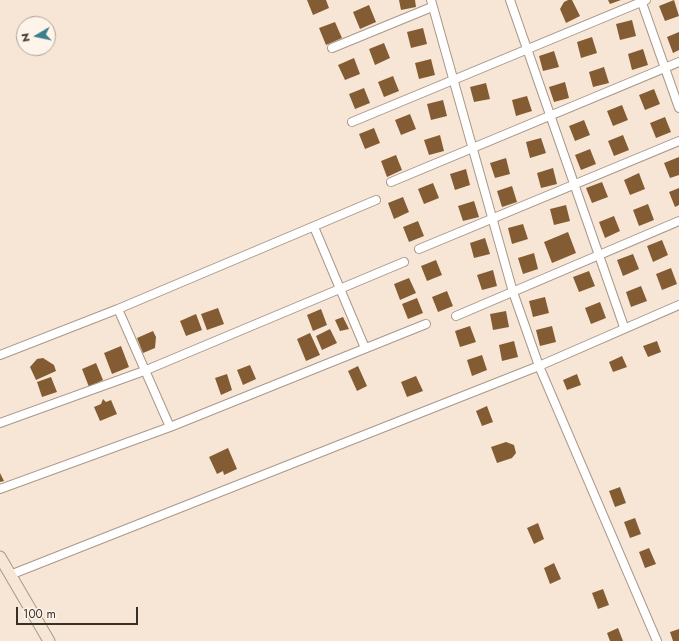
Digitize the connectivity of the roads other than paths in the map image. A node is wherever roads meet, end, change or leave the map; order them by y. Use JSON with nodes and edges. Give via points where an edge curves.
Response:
{"nodes":[{"id":1,"x":510,"y":0,"type":"edge"},
{"id":2,"x":643,"y":0,"type":"edge"},
{"id":3,"x":432,"y":3,"type":"edge"},
{"id":4,"x":332,"y":48,"type":"dead end"},
{"id":5,"x":527,"y":49,"type":"junction"},
{"id":6,"x":679,"y":62,"type":"edge"},
{"id":7,"x":665,"y":68,"type":"junction"},
{"id":8,"x":453,"y":80,"type":"junction"},
{"id":9,"x":679,"y":108,"type":"edge"},
{"id":10,"x":550,"y":116,"type":"junction"},
{"id":11,"x":352,"y":122,"type":"dead end"},
{"id":12,"x":679,"y":141,"type":"edge"},
{"id":13,"x":473,"y":148,"type":"junction"},
{"id":14,"x":391,"y":182,"type":"dead end"},
{"id":15,"x":574,"y":184,"type":"junction"},
{"id":16,"x":376,"y":200,"type":"dead end"},
{"id":17,"x":492,"y":218,"type":"junction"},
{"id":18,"x":679,"y":221,"type":"edge"},
{"id":19,"x":314,"y":227,"type":"junction"},
{"id":20,"x":419,"y":249,"type":"dead end"},
{"id":21,"x":598,"y":255,"type":"junction"},
{"id":22,"x":404,"y":262,"type":"dead end"},
{"id":23,"x":340,"y":290,"type":"junction"},
{"id":24,"x":513,"y":292,"type":"junction"},
{"id":25,"x":679,"y":305,"type":"edge"},
{"id":26,"x":118,"y":309,"type":"junction"},
{"id":27,"x":456,"y":316,"type":"dead end"},
{"id":28,"x":426,"y":324,"type":"dead end"},
{"id":29,"x":624,"y":327,"type":"junction"},
{"id":30,"x":365,"y":348,"type":"junction"},
{"id":31,"x":0,"y":355,"type":"edge"},
{"id":32,"x":539,"y":366,"type":"junction"},
{"id":33,"x":144,"y":371,"type":"junction"},
{"id":34,"x":0,"y":423,"type":"edge"},
{"id":35,"x":170,"y":427,"type":"junction"},
{"id":36,"x":0,"y":489,"type":"edge"},
{"id":37,"x":0,"y":557,"type":"edge"},
{"id":38,"x":10,"y":575,"type":"junction"},
{"id":39,"x":49,"y":641,"type":"edge"},
{"id":40,"x":656,"y":641,"type":"edge"}],
"edges":[{"from":1,"to":5,"type":"street"},
{"from":2,"to":5,"type":"street"},
{"from":2,"to":7,"type":"street"},
{"from":3,"to":4,"type":"street"},
{"from":3,"to":8,"type":"street"},
{"from":5,"to":8,"type":"street"},
{"from":5,"to":10,"type":"street"},
{"from":6,"to":7,"type":"street"},
{"from":7,"to":9,"type":"street"},
{"from":7,"to":10,"type":"street"},
{"from":8,"to":11,"type":"street"},
{"from":8,"to":13,"type":"street"},
{"from":10,"to":13,"type":"street"},
{"from":10,"to":15,"type":"street"},
{"from":12,"to":15,"type":"street"},
{"from":13,"to":14,"type":"street"},
{"from":13,"to":17,"type":"street"},
{"from":15,"to":17,"type":"street"},
{"from":15,"to":21,"type":"street"},
{"from":16,"to":19,"type":"street"},
{"from":17,"to":20,"type":"street"},
{"from":17,"to":24,"type":"street"},
{"from":18,"to":21,"type":"street"},
{"from":19,"to":23,"type":"street"},
{"from":19,"to":26,"type":"street"},
{"from":21,"to":24,"type":"street"},
{"from":21,"to":29,"type":"street"},
{"from":22,"to":23,"type":"street"},
{"from":23,"to":30,"type":"street"},
{"from":23,"to":33,"type":"street"},
{"from":24,"to":27,"type":"street"},
{"from":24,"to":32,"type":"street"},
{"from":25,"to":29,"type":"street"},
{"from":26,"to":31,"type":"street"},
{"from":26,"to":33,"type":"street"},
{"from":28,"to":30,"type":"street"},
{"from":29,"to":32,"type":"street"},
{"from":30,"to":35,"type":"street"},
{"from":32,"to":38,"type":"street"},
{"from":32,"to":40,"type":"street"},
{"from":33,"to":34,"type":"street"},
{"from":33,"to":35,"type":"street"},
{"from":35,"to":36,"type":"street"},
{"from":37,"to":38,"type":"street"},
{"from":38,"to":39,"type":"street"}]}
